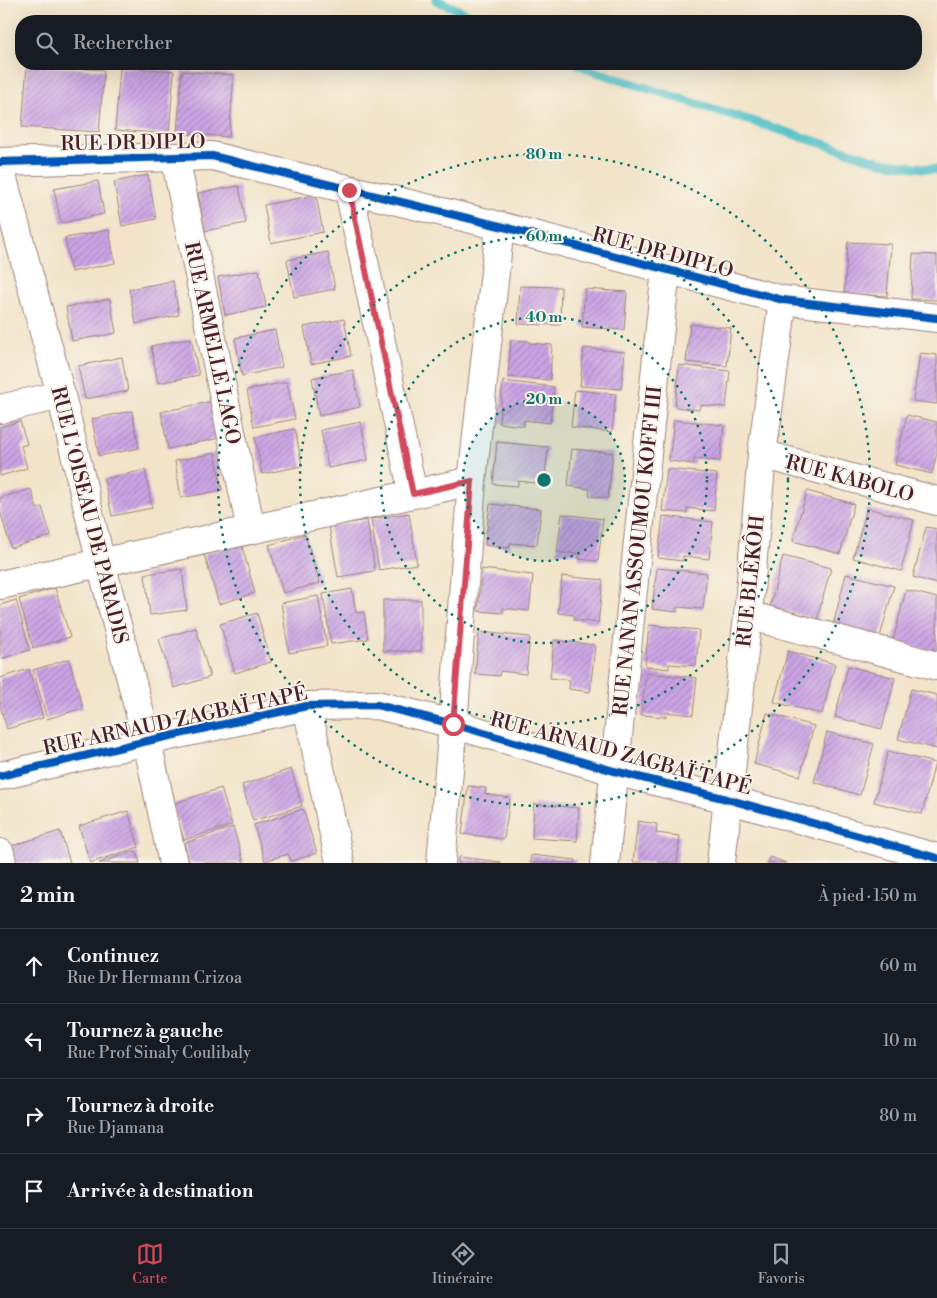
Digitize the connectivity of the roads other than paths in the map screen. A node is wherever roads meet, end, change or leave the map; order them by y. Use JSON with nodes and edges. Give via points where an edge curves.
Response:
{"nodes":[{"id":1,"x":175,"y":157,"type":"junction"},
{"id":2,"x":0,"y":162,"type":"edge"},
{"id":3,"x":0,"y":168,"type":"edge"},
{"id":4,"x":349,"y":190,"type":"junction"},
{"id":5,"x":500,"y":226,"type":"junction"},
{"id":6,"x":666,"y":269,"type":"junction"},
{"id":7,"x":783,"y":300,"type":"junction"},
{"id":8,"x":937,"y":318,"type":"edge"},
{"id":9,"x":61,"y":396,"type":"junction"},
{"id":10,"x":0,"y":409,"type":"edge"},
{"id":11,"x":762,"y":454,"type":"junction"},
{"id":12,"x":472,"y":481,"type":"junction"},
{"id":13,"x":413,"y":494,"type":"junction"},
{"id":14,"x":937,"y":501,"type":"edge"},
{"id":15,"x":251,"y":530,"type":"junction"},
{"id":16,"x":101,"y":563,"type":"junction"},
{"id":17,"x":0,"y":585,"type":"edge"},
{"id":18,"x":748,"y":615,"type":"junction"},
{"id":19,"x":937,"y":666,"type":"edge"},
{"id":20,"x":307,"y":706,"type":"junction"},
{"id":21,"x":453,"y":724,"type":"junction"},
{"id":22,"x":147,"y":741,"type":"junction"},
{"id":23,"x":614,"y":771,"type":"junction"},
{"id":24,"x":0,"y":776,"type":"edge"},
{"id":25,"x":727,"y":799,"type":"junction"},
{"id":26,"x":0,"y":853,"type":"edge"},
{"id":27,"x":937,"y":858,"type":"edge"},
{"id":28,"x":2,"y":863,"type":"edge"},
{"id":29,"x":173,"y":863,"type":"edge"},
{"id":30,"x":340,"y":863,"type":"edge"},
{"id":31,"x":441,"y":863,"type":"edge"},
{"id":32,"x":605,"y":863,"type":"edge"},
{"id":33,"x":721,"y":863,"type":"edge"}],
"edges":[{"from":1,"to":2,"type":"street","name":"RUE DR DIPLO"},
{"from":1,"to":4,"type":"street","name":"RUE DR DIPLO","via":[[212,156]]},
{"from":1,"to":15,"type":"street","name":"RUE ARMELLE LAGO"},
{"from":3,"to":9,"type":"street","name":"RUE L'OISEAU DE PARADIS"},
{"from":4,"to":5,"type":"street","name":"RUE DR DIPLO"},
{"from":4,"to":13,"type":"street"},
{"from":5,"to":6,"type":"street","name":"RUE DR DIPLO"},
{"from":5,"to":12,"type":"street"},
{"from":6,"to":7,"type":"street","name":"RUE DR DIPLO"},
{"from":6,"to":23,"type":"street","name":"RUE NANAN ASSOUMOU KOFFI III"},
{"from":7,"to":8,"type":"street","name":"RUE DR DIPLO"},
{"from":7,"to":11,"type":"street","name":"RUE BLÊKÔH"},
{"from":9,"to":10,"type":"street"},
{"from":9,"to":16,"type":"street","name":"RUE L'OISEAU DE PARADIS"},
{"from":11,"to":14,"type":"street","name":"RUE KABOLO"},
{"from":11,"to":18,"type":"street","name":"RUE BLÊKÔH"},
{"from":12,"to":13,"type":"street"},
{"from":12,"to":21,"type":"street"},
{"from":13,"to":15,"type":"street"},
{"from":15,"to":16,"type":"street"},
{"from":16,"to":17,"type":"street"},
{"from":16,"to":22,"type":"street","name":"RUE L'OISEAU DE PARADIS"},
{"from":18,"to":19,"type":"street"},
{"from":18,"to":25,"type":"street","name":"RUE BLÊKÔH"},
{"from":20,"to":21,"type":"street","name":"RUE ARNAUD ZAGBAÏ TAPÉ","via":[[377,705]]},
{"from":20,"to":22,"type":"street","name":"RUE ARNAUD ZAGBAÏ TAPÉ"},
{"from":20,"to":30,"type":"street"},
{"from":21,"to":23,"type":"street","name":"RUE ARNAUD ZAGBAÏ TAPÉ"},
{"from":21,"to":31,"type":"street"},
{"from":22,"to":24,"type":"street","name":"RUE ARNAUD ZAGBAÏ TAPÉ"},
{"from":22,"to":29,"type":"street","name":"RUE L'OISEAU DE PARADIS"},
{"from":23,"to":25,"type":"street","name":"RUE ARNAUD ZAGBAÏ TAPÉ"},
{"from":23,"to":32,"type":"street","name":"RUE NANAN ASSOUMOU KOFFI III"},
{"from":25,"to":27,"type":"street","name":"RUE ARNAUD ZAGBAÏ TAPÉ"},
{"from":25,"to":33,"type":"street","name":"RUE BLÊKÔH"},
{"from":26,"to":28,"type":"street"}]}
